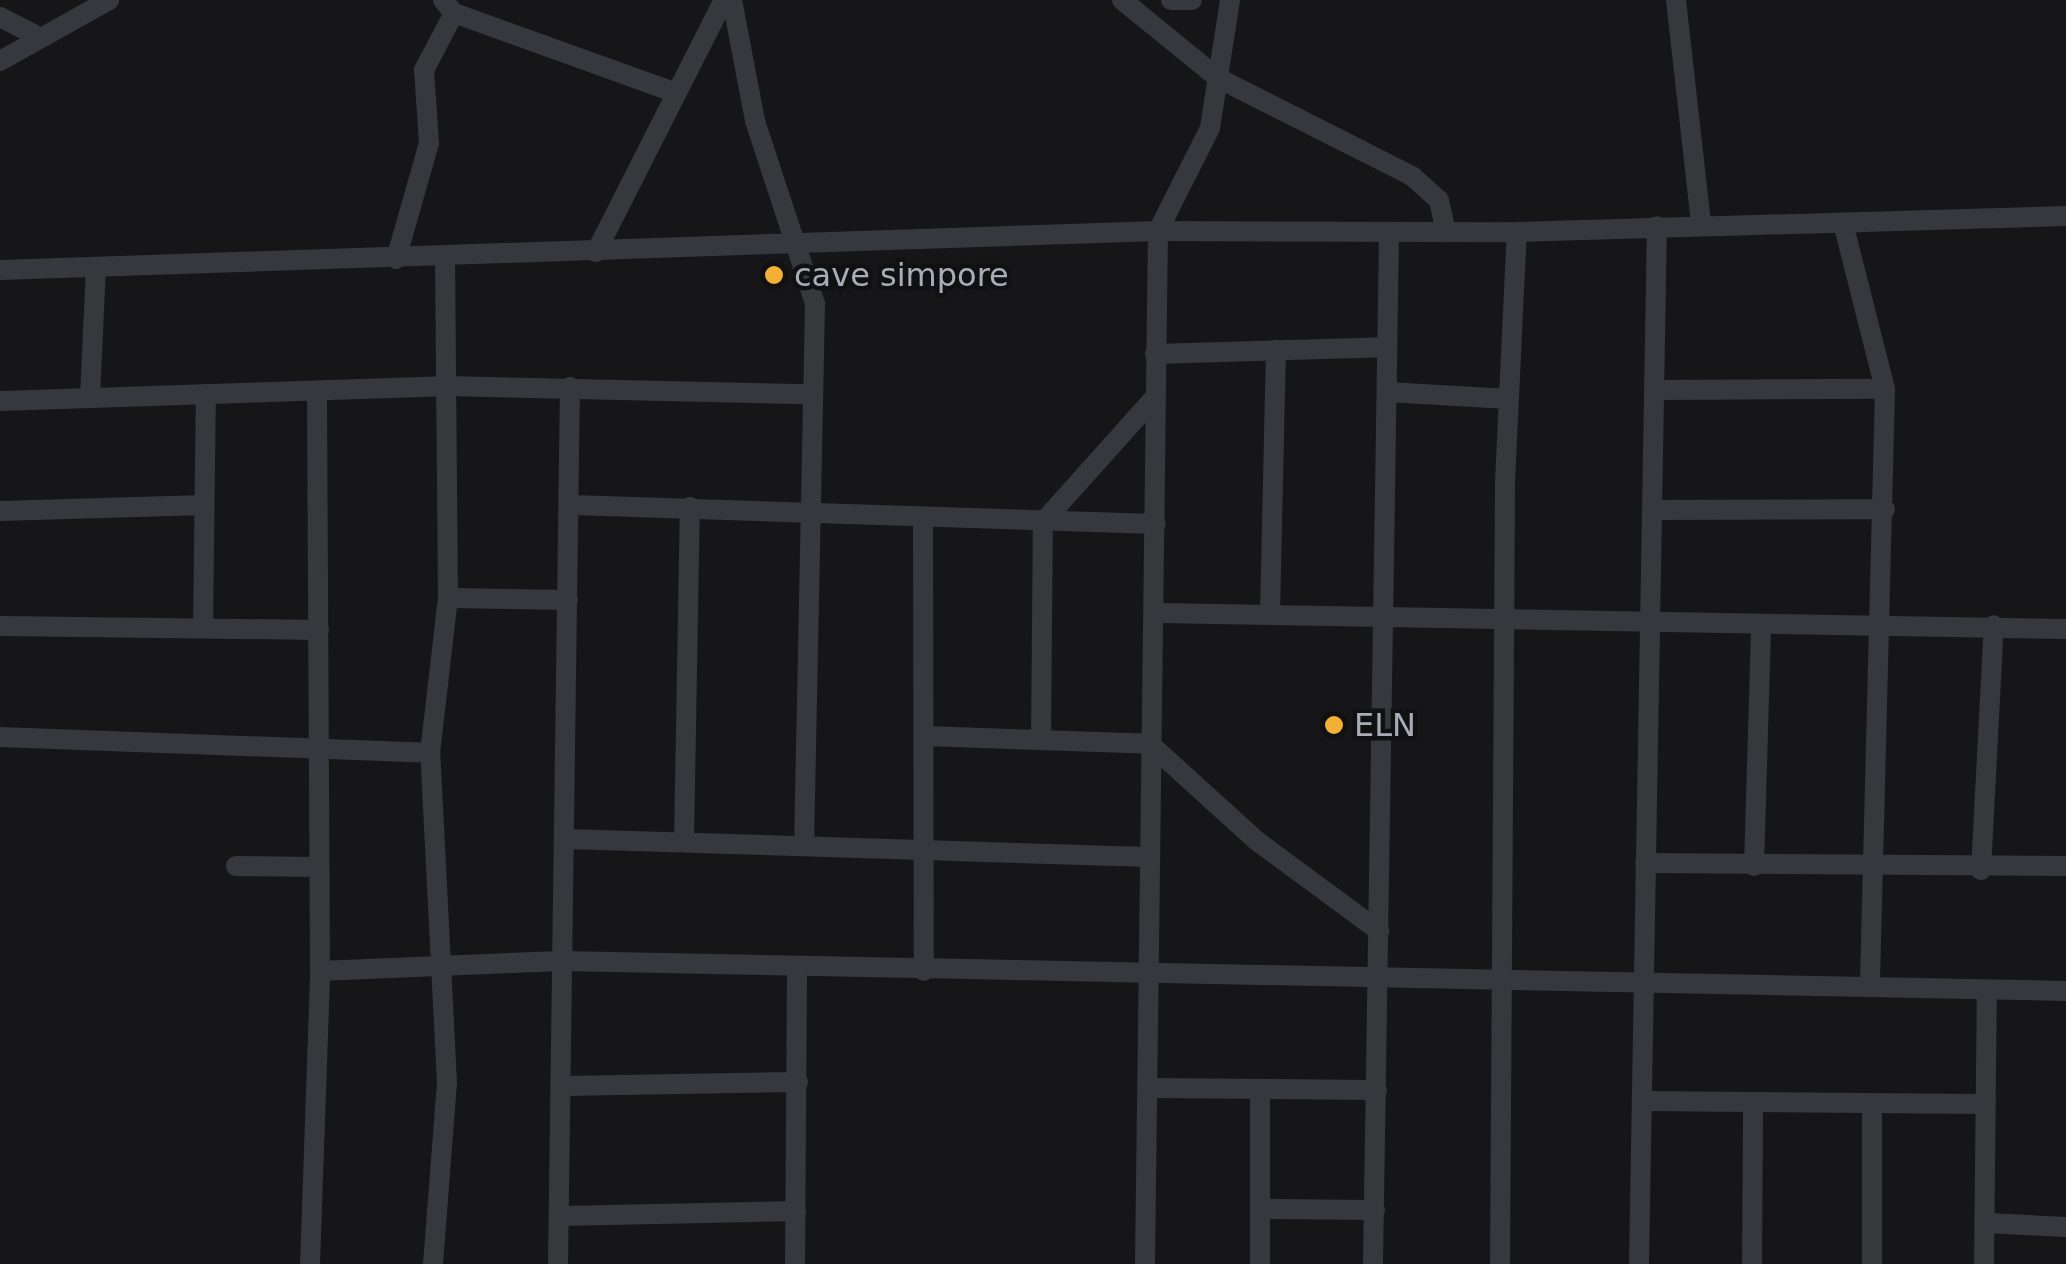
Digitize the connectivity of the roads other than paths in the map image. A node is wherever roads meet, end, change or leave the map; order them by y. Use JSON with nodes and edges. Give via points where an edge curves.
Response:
{"nodes":[{"id":1,"x":109,"y":0,"type":"edge"},
{"id":2,"x":1122,"y":0,"type":"edge"},
{"id":3,"x":1171,"y":0,"type":"edge"},
{"id":4,"x":1192,"y":0,"type":"edge"},
{"id":5,"x":1230,"y":0,"type":"edge"},
{"id":6,"x":1676,"y":0,"type":"edge"},
{"id":7,"x":719,"y":3,"type":"edge"},
{"id":8,"x":449,"y":6,"type":"edge"},
{"id":9,"x":0,"y":17,"type":"edge"},
{"id":10,"x":34,"y":34,"type":"junction"},
{"id":11,"x":0,"y":61,"type":"edge"},
{"id":12,"x":1218,"y":78,"type":"junction"},
{"id":13,"x":674,"y":92,"type":"junction"},
{"id":14,"x":2066,"y":216,"type":"edge"},
{"id":15,"x":1701,"y":223,"type":"junction"},
{"id":16,"x":1844,"y":223,"type":"junction"},
{"id":17,"x":1657,"y":226,"type":"junction"},
{"id":18,"x":1158,"y":231,"type":"junction"},
{"id":19,"x":1388,"y":232,"type":"junction"},
{"id":20,"x":1446,"y":232,"type":"junction"},
{"id":21,"x":1517,"y":232,"type":"junction"},
{"id":22,"x":802,"y":249,"type":"junction"},
{"id":23,"x":596,"y":252,"type":"junction"},
{"id":24,"x":446,"y":258,"type":"junction"},
{"id":25,"x":396,"y":259,"type":"junction"},
{"id":26,"x":96,"y":267,"type":"junction"},
{"id":27,"x":0,"y":270,"type":"edge"},
{"id":28,"x":1386,"y":347,"type":"junction"},
{"id":29,"x":1276,"y":350,"type":"junction"},
{"id":30,"x":1155,"y":354,"type":"junction"},
{"id":31,"x":444,"y":386,"type":"junction"},
{"id":32,"x":570,"y":387,"type":"junction"},
{"id":33,"x":1886,"y":389,"type":"junction"},
{"id":34,"x":317,"y":390,"type":"junction"},
{"id":35,"x":1656,"y":390,"type":"junction"},
{"id":36,"x":1388,"y":392,"type":"junction"},
{"id":37,"x":206,"y":394,"type":"junction"},
{"id":38,"x":808,"y":394,"type":"junction"},
{"id":39,"x":1156,"y":397,"type":"junction"},
{"id":40,"x":90,"y":398,"type":"junction"},
{"id":41,"x":1508,"y":399,"type":"junction"},
{"id":42,"x":0,"y":401,"type":"edge"},
{"id":43,"x":204,"y":504,"type":"junction"},
{"id":44,"x":572,"y":505,"type":"junction"},
{"id":45,"x":690,"y":508,"type":"junction"},
{"id":46,"x":808,"y":509,"type":"junction"},
{"id":47,"x":1885,"y":509,"type":"junction"},
{"id":48,"x":0,"y":510,"type":"edge"},
{"id":49,"x":1654,"y":510,"type":"junction"},
{"id":50,"x":922,"y":520,"type":"junction"},
{"id":51,"x":1043,"y":522,"type":"junction"},
{"id":52,"x":1156,"y":524,"type":"junction"},
{"id":53,"x":448,"y":598,"type":"junction"},
{"id":54,"x":568,"y":600,"type":"junction"},
{"id":55,"x":1159,"y":613,"type":"junction"},
{"id":56,"x":1270,"y":613,"type":"junction"},
{"id":57,"x":1384,"y":614,"type":"junction"},
{"id":58,"x":1504,"y":614,"type":"junction"},
{"id":59,"x":1649,"y":624,"type":"junction"},
{"id":60,"x":1994,"y":625,"type":"junction"},
{"id":61,"x":0,"y":626,"type":"edge"},
{"id":62,"x":202,"y":628,"type":"junction"},
{"id":63,"x":1761,"y":628,"type":"junction"},
{"id":64,"x":2066,"y":629,"type":"edge"},
{"id":65,"x":319,"y":630,"type":"junction"},
{"id":66,"x":1878,"y":630,"type":"junction"},
{"id":67,"x":925,"y":736,"type":"junction"},
{"id":68,"x":0,"y":737,"type":"edge"},
{"id":69,"x":1041,"y":738,"type":"junction"},
{"id":70,"x":318,"y":744,"type":"junction"},
{"id":71,"x":1150,"y":744,"type":"junction"},
{"id":72,"x":430,"y":753,"type":"junction"},
{"id":73,"x":566,"y":838,"type":"junction"},
{"id":74,"x":684,"y":842,"type":"junction"},
{"id":75,"x":804,"y":846,"type":"junction"},
{"id":76,"x":924,"y":850,"type":"junction"},
{"id":77,"x":1149,"y":857,"type":"junction"},
{"id":78,"x":1645,"y":862,"type":"junction"},
{"id":79,"x":236,"y":866,"type":"dead end"},
{"id":80,"x":1754,"y":866,"type":"junction"},
{"id":81,"x":2066,"y":866,"type":"edge"},
{"id":82,"x":319,"y":867,"type":"junction"},
{"id":83,"x":1872,"y":868,"type":"junction"},
{"id":84,"x":1981,"y":870,"type":"junction"},
{"id":85,"x":1380,"y":931,"type":"junction"},
{"id":86,"x":561,"y":961,"type":"junction"},
{"id":87,"x":440,"y":967,"type":"junction"},
{"id":88,"x":798,"y":969,"type":"junction"},
{"id":89,"x":320,"y":971,"type":"junction"},
{"id":90,"x":924,"y":971,"type":"junction"},
{"id":91,"x":1151,"y":973,"type":"junction"},
{"id":92,"x":1505,"y":977,"type":"junction"},
{"id":93,"x":1380,"y":978,"type":"junction"},
{"id":94,"x":1644,"y":982,"type":"junction"},
{"id":95,"x":1870,"y":982,"type":"junction"},
{"id":96,"x":1987,"y":990,"type":"junction"},
{"id":97,"x":2066,"y":991,"type":"edge"},
{"id":98,"x":798,"y":1082,"type":"junction"},
{"id":99,"x":564,"y":1086,"type":"junction"},
{"id":100,"x":1148,"y":1088,"type":"junction"},
{"id":101,"x":1377,"y":1090,"type":"junction"},
{"id":102,"x":1260,"y":1093,"type":"junction"},
{"id":103,"x":1643,"y":1101,"type":"junction"},
{"id":104,"x":1753,"y":1102,"type":"junction"},
{"id":105,"x":1872,"y":1103,"type":"junction"},
{"id":106,"x":1983,"y":1104,"type":"junction"},
{"id":107,"x":1260,"y":1209,"type":"junction"},
{"id":108,"x":796,"y":1210,"type":"junction"},
{"id":109,"x":1375,"y":1210,"type":"junction"},
{"id":110,"x":560,"y":1216,"type":"junction"},
{"id":111,"x":1987,"y":1224,"type":"junction"},
{"id":112,"x":2066,"y":1227,"type":"edge"},
{"id":113,"x":310,"y":1264,"type":"edge"},
{"id":114,"x":433,"y":1264,"type":"edge"},
{"id":115,"x":558,"y":1264,"type":"edge"},
{"id":116,"x":795,"y":1264,"type":"edge"},
{"id":117,"x":1144,"y":1264,"type":"edge"},
{"id":118,"x":1260,"y":1264,"type":"edge"},
{"id":119,"x":1373,"y":1264,"type":"edge"},
{"id":120,"x":1500,"y":1264,"type":"edge"},
{"id":121,"x":1639,"y":1264,"type":"edge"},
{"id":122,"x":1752,"y":1264,"type":"edge"},
{"id":123,"x":1872,"y":1264,"type":"edge"},
{"id":124,"x":1984,"y":1264,"type":"edge"}],
"edges":[{"from":1,"to":10,"type":"street"},
{"from":2,"to":12,"type":"street"},
{"from":3,"to":4,"type":"street"},
{"from":5,"to":12,"type":"street"},
{"from":6,"to":15,"type":"street"},
{"from":7,"to":13,"type":"street"},
{"from":7,"to":22,"type":"street"},
{"from":8,"to":13,"type":"street"},
{"from":8,"to":25,"type":"street","via":[[424,70],[429,143]]},
{"from":9,"to":10,"type":"street"},
{"from":10,"to":11,"type":"street"},
{"from":12,"to":18,"type":"street","via":[[1210,128]]},
{"from":12,"to":20,"type":"street","via":[[1412,176],[1438,200]]},
{"from":13,"to":23,"type":"street"},
{"from":14,"to":16,"type":"street"},
{"from":15,"to":16,"type":"street"},
{"from":15,"to":17,"type":"street"},
{"from":16,"to":33,"type":"street"},
{"from":17,"to":21,"type":"street"},
{"from":17,"to":35,"type":"street"},
{"from":18,"to":19,"type":"street"},
{"from":18,"to":22,"type":"street"},
{"from":18,"to":30,"type":"street"},
{"from":19,"to":20,"type":"street"},
{"from":19,"to":28,"type":"street"},
{"from":20,"to":21,"type":"street"},
{"from":21,"to":41,"type":"street"},
{"from":22,"to":23,"type":"street"},
{"from":22,"to":38,"type":"street","via":[[816,330]]},
{"from":23,"to":24,"type":"street"},
{"from":24,"to":25,"type":"street"},
{"from":24,"to":31,"type":"street"},
{"from":25,"to":26,"type":"street"},
{"from":26,"to":27,"type":"street"},
{"from":26,"to":40,"type":"street"},
{"from":28,"to":29,"type":"street"},
{"from":28,"to":36,"type":"street"},
{"from":29,"to":30,"type":"street"},
{"from":29,"to":56,"type":"street"},
{"from":30,"to":39,"type":"street"},
{"from":31,"to":32,"type":"street"},
{"from":31,"to":34,"type":"street"},
{"from":31,"to":53,"type":"street"},
{"from":32,"to":38,"type":"street"},
{"from":32,"to":44,"type":"street"},
{"from":33,"to":35,"type":"street"},
{"from":33,"to":47,"type":"street"},
{"from":34,"to":37,"type":"street"},
{"from":34,"to":65,"type":"street"},
{"from":35,"to":49,"type":"street"},
{"from":36,"to":41,"type":"street"},
{"from":36,"to":57,"type":"street"},
{"from":37,"to":40,"type":"street"},
{"from":37,"to":43,"type":"street"},
{"from":38,"to":46,"type":"street"},
{"from":39,"to":51,"type":"street"},
{"from":39,"to":52,"type":"street"},
{"from":40,"to":42,"type":"street"},
{"from":41,"to":58,"type":"street"},
{"from":43,"to":48,"type":"street"},
{"from":43,"to":62,"type":"street"},
{"from":44,"to":45,"type":"street"},
{"from":44,"to":54,"type":"street"},
{"from":45,"to":46,"type":"street"},
{"from":45,"to":74,"type":"street"},
{"from":46,"to":50,"type":"street"},
{"from":46,"to":75,"type":"street"},
{"from":47,"to":49,"type":"street"},
{"from":47,"to":66,"type":"street"},
{"from":49,"to":59,"type":"street"},
{"from":50,"to":51,"type":"street"},
{"from":50,"to":67,"type":"street"},
{"from":51,"to":52,"type":"street"},
{"from":51,"to":69,"type":"street"},
{"from":52,"to":55,"type":"street"},
{"from":53,"to":54,"type":"street"},
{"from":53,"to":72,"type":"street"},
{"from":54,"to":73,"type":"street"},
{"from":55,"to":56,"type":"street"},
{"from":55,"to":71,"type":"street"},
{"from":56,"to":57,"type":"street"},
{"from":57,"to":58,"type":"street"},
{"from":57,"to":85,"type":"street"},
{"from":58,"to":59,"type":"street"},
{"from":58,"to":92,"type":"street"},
{"from":59,"to":63,"type":"street"},
{"from":59,"to":78,"type":"street"},
{"from":60,"to":64,"type":"street"},
{"from":60,"to":66,"type":"street"},
{"from":60,"to":84,"type":"street"},
{"from":61,"to":62,"type":"street"},
{"from":62,"to":65,"type":"street"},
{"from":63,"to":66,"type":"street"},
{"from":63,"to":80,"type":"street"},
{"from":65,"to":70,"type":"street"},
{"from":66,"to":83,"type":"street"},
{"from":67,"to":69,"type":"street"},
{"from":67,"to":76,"type":"street"},
{"from":68,"to":70,"type":"street"},
{"from":69,"to":71,"type":"street"},
{"from":70,"to":72,"type":"street"},
{"from":70,"to":82,"type":"street"},
{"from":71,"to":77,"type":"street"},
{"from":71,"to":85,"type":"street","via":[[1257,841]]},
{"from":72,"to":87,"type":"street"},
{"from":73,"to":74,"type":"street"},
{"from":73,"to":86,"type":"street"},
{"from":74,"to":75,"type":"street"},
{"from":75,"to":76,"type":"street"},
{"from":76,"to":77,"type":"street"},
{"from":76,"to":90,"type":"street"},
{"from":77,"to":91,"type":"street"},
{"from":78,"to":80,"type":"street"},
{"from":78,"to":94,"type":"street"},
{"from":79,"to":82,"type":"street"},
{"from":80,"to":83,"type":"street"},
{"from":81,"to":84,"type":"street"},
{"from":82,"to":89,"type":"street"},
{"from":83,"to":84,"type":"street"},
{"from":83,"to":95,"type":"street"},
{"from":85,"to":93,"type":"street"},
{"from":86,"to":87,"type":"street"},
{"from":86,"to":88,"type":"street"},
{"from":86,"to":99,"type":"street"},
{"from":87,"to":89,"type":"street"},
{"from":87,"to":114,"type":"street","via":[[447,1083]]},
{"from":88,"to":90,"type":"street"},
{"from":88,"to":98,"type":"street"},
{"from":89,"to":113,"type":"street"},
{"from":90,"to":91,"type":"street"},
{"from":91,"to":93,"type":"street"},
{"from":91,"to":100,"type":"street"},
{"from":92,"to":93,"type":"street"},
{"from":92,"to":94,"type":"street"},
{"from":92,"to":120,"type":"street"},
{"from":93,"to":101,"type":"street"},
{"from":94,"to":95,"type":"street"},
{"from":94,"to":103,"type":"street"},
{"from":95,"to":96,"type":"street"},
{"from":96,"to":97,"type":"street"},
{"from":96,"to":106,"type":"street"},
{"from":98,"to":99,"type":"street"},
{"from":98,"to":108,"type":"street"},
{"from":99,"to":110,"type":"street"},
{"from":100,"to":102,"type":"street"},
{"from":100,"to":117,"type":"street"},
{"from":101,"to":102,"type":"street"},
{"from":101,"to":109,"type":"street"},
{"from":102,"to":107,"type":"street"},
{"from":103,"to":104,"type":"street"},
{"from":103,"to":121,"type":"street"},
{"from":104,"to":105,"type":"street"},
{"from":104,"to":122,"type":"street"},
{"from":105,"to":106,"type":"street"},
{"from":105,"to":123,"type":"street"},
{"from":106,"to":111,"type":"street"},
{"from":107,"to":109,"type":"street"},
{"from":107,"to":118,"type":"street"},
{"from":108,"to":110,"type":"street"},
{"from":108,"to":116,"type":"street"},
{"from":109,"to":119,"type":"street"},
{"from":110,"to":115,"type":"street"},
{"from":111,"to":112,"type":"street"},
{"from":111,"to":124,"type":"street"}]}
